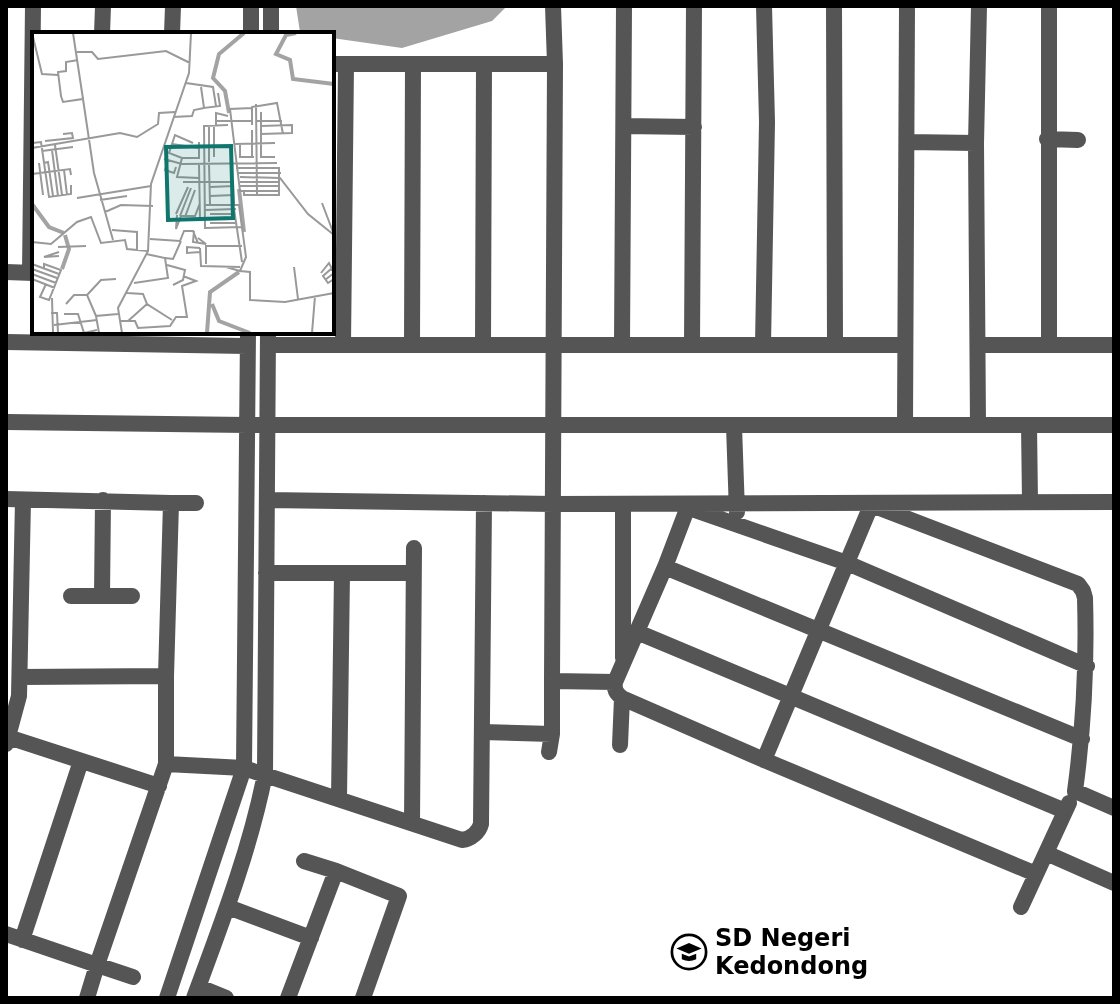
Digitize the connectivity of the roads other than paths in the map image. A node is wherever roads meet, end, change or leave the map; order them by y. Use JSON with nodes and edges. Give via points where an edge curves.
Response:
{"nodes":[{"id":1,"x":33,"y":6,"type":"edge"},
{"id":2,"x":103,"y":6,"type":"edge"},
{"id":3,"x":173,"y":6,"type":"edge"},
{"id":4,"x":251,"y":6,"type":"edge"},
{"id":5,"x":271,"y":6,"type":"edge"},
{"id":6,"x":553,"y":6,"type":"edge"},
{"id":7,"x":624,"y":6,"type":"edge"},
{"id":8,"x":694,"y":6,"type":"edge"},
{"id":9,"x":764,"y":6,"type":"edge"},
{"id":10,"x":834,"y":6,"type":"edge"},
{"id":11,"x":907,"y":6,"type":"edge"},
{"id":12,"x":979,"y":6,"type":"edge"},
{"id":13,"x":1049,"y":6,"type":"edge"},
{"id":14,"x":33,"y":32,"type":"edge"},
{"id":15,"x":102,"y":32,"type":"edge"},
{"id":16,"x":172,"y":32,"type":"edge"},
{"id":17,"x":251,"y":32,"type":"edge"},
{"id":18,"x":271,"y":32,"type":"edge"},
{"id":19,"x":339,"y":64,"type":"edge"},
{"id":20,"x":413,"y":64,"type":"junction"},
{"id":21,"x":484,"y":64,"type":"junction"},
{"id":22,"x":555,"y":64,"type":"junction"},
{"id":23,"x":624,"y":126,"type":"junction"},
{"id":24,"x":694,"y":127,"type":"junction"},
{"id":25,"x":1047,"y":139,"type":"junction"},
{"id":26,"x":1078,"y":140,"type":"dead end"},
{"id":27,"x":907,"y":142,"type":"junction"},
{"id":28,"x":976,"y":143,"type":"junction"},
{"id":29,"x":6,"y":272,"type":"edge"},
{"id":30,"x":32,"y":273,"type":"edge"},
{"id":31,"x":168,"y":338,"type":"edge"},
{"id":32,"x":268,"y":338,"type":"edge"},
{"id":33,"x":248,"y":339,"type":"edge"},
{"id":34,"x":6,"y":342,"type":"edge"},
{"id":35,"x":343,"y":345,"type":"junction"},
{"id":36,"x":412,"y":345,"type":"junction"},
{"id":37,"x":483,"y":345,"type":"junction"},
{"id":38,"x":622,"y":345,"type":"junction"},
{"id":39,"x":692,"y":345,"type":"junction"},
{"id":40,"x":763,"y":345,"type":"junction"},
{"id":41,"x":835,"y":345,"type":"junction"},
{"id":42,"x":905,"y":345,"type":"junction"},
{"id":43,"x":978,"y":345,"type":"junction"},
{"id":44,"x":1049,"y":345,"type":"junction"},
{"id":45,"x":1114,"y":345,"type":"edge"},
{"id":46,"x":553,"y":346,"type":"junction"},
{"id":47,"x":6,"y":422,"type":"edge"},
{"id":48,"x":247,"y":425,"type":"junction"},
{"id":49,"x":268,"y":425,"type":"junction"},
{"id":50,"x":905,"y":425,"type":"junction"},
{"id":51,"x":978,"y":425,"type":"junction"},
{"id":52,"x":1029,"y":425,"type":"junction"},
{"id":53,"x":1114,"y":425,"type":"edge"},
{"id":54,"x":553,"y":426,"type":"junction"},
{"id":55,"x":734,"y":426,"type":"junction"},
{"id":56,"x":14,"y":500,"type":"edge"},
{"id":57,"x":103,"y":500,"type":"junction"},
{"id":58,"x":267,"y":500,"type":"junction"},
{"id":59,"x":1030,"y":502,"type":"junction"},
{"id":60,"x":1114,"y":502,"type":"edge"},
{"id":61,"x":171,"y":503,"type":"junction"},
{"id":62,"x":196,"y":503,"type":"dead end"},
{"id":63,"x":484,"y":503,"type":"junction"},
{"id":64,"x":553,"y":504,"type":"junction"},
{"id":65,"x":623,"y":504,"type":"junction"},
{"id":66,"x":738,"y":504,"type":"junction"},
{"id":67,"x":872,"y":504,"type":"junction"},
{"id":68,"x":688,"y":506,"type":"junction"},
{"id":69,"x":737,"y":525,"type":"junction"},
{"id":70,"x":414,"y":548,"type":"dead end"},
{"id":71,"x":847,"y":563,"type":"junction"},
{"id":72,"x":665,"y":567,"type":"junction"},
{"id":73,"x":266,"y":573,"type":"junction"},
{"id":74,"x":342,"y":573,"type":"junction"},
{"id":75,"x":413,"y":573,"type":"junction"},
{"id":76,"x":71,"y":596,"type":"dead end"},
{"id":77,"x":102,"y":596,"type":"junction"},
{"id":78,"x":132,"y":596,"type":"dead end"},
{"id":79,"x":818,"y":631,"type":"junction"},
{"id":80,"x":637,"y":632,"type":"junction"},
{"id":81,"x":623,"y":665,"type":"junction"},
{"id":82,"x":1087,"y":666,"type":"junction"},
{"id":83,"x":166,"y":676,"type":"junction"},
{"id":84,"x":20,"y":677,"type":"junction"},
{"id":85,"x":552,"y":681,"type":"junction"},
{"id":86,"x":618,"y":690,"type":"junction"},
{"id":87,"x":791,"y":696,"type":"junction"},
{"id":88,"x":12,"y":702,"type":"edge"},
{"id":89,"x":482,"y":732,"type":"junction"},
{"id":90,"x":552,"y":734,"type":"junction"},
{"id":91,"x":1082,"y":739,"type":"junction"},
{"id":92,"x":7,"y":740,"type":"edge"},
{"id":93,"x":620,"y":745,"type":"dead end"},
{"id":94,"x":549,"y":752,"type":"dead end"},
{"id":95,"x":764,"y":760,"type":"junction"},
{"id":96,"x":81,"y":761,"type":"junction"},
{"id":97,"x":166,"y":764,"type":"junction"},
{"id":98,"x":244,"y":768,"type":"junction"},
{"id":99,"x":265,"y":774,"type":"junction"},
{"id":100,"x":159,"y":786,"type":"junction"},
{"id":101,"x":1075,"y":791,"type":"junction"},
{"id":102,"x":339,"y":799,"type":"junction"},
{"id":103,"x":1114,"y":808,"type":"edge"},
{"id":104,"x":1065,"y":811,"type":"junction"},
{"id":105,"x":412,"y":823,"type":"junction"},
{"id":106,"x":1046,"y":853,"type":"junction"},
{"id":107,"x":304,"y":861,"type":"dead end"},
{"id":108,"x":336,"y":871,"type":"junction"},
{"id":109,"x":1036,"y":874,"type":"junction"},
{"id":110,"x":1114,"y":883,"type":"edge"},
{"id":111,"x":228,"y":907,"type":"junction"},
{"id":112,"x":1021,"y":907,"type":"dead end"},
{"id":113,"x":14,"y":937,"type":"edge"},
{"id":114,"x":311,"y":938,"type":"junction"},
{"id":115,"x":97,"y":965,"type":"junction"},
{"id":116,"x":133,"y":977,"type":"dead end"},
{"id":117,"x":196,"y":992,"type":"edge"},
{"id":118,"x":87,"y":998,"type":"edge"},
{"id":119,"x":167,"y":998,"type":"edge"},
{"id":120,"x":226,"y":998,"type":"edge"},
{"id":121,"x":288,"y":998,"type":"edge"},
{"id":122,"x":363,"y":998,"type":"edge"}],
"edges":[{"from":1,"to":14,"type":"street"},
{"from":2,"to":15,"type":"street"},
{"from":3,"to":16,"type":"street"},
{"from":4,"to":17,"type":"street"},
{"from":5,"to":18,"type":"street"},
{"from":6,"to":22,"type":"street"},
{"from":7,"to":23,"type":"street"},
{"from":8,"to":24,"type":"street"},
{"from":9,"to":40,"type":"street"},
{"from":10,"to":41,"type":"street"},
{"from":11,"to":27,"type":"street"},
{"from":12,"to":28,"type":"street"},
{"from":13,"to":25,"type":"street"},
{"from":19,"to":20,"type":"street"},
{"from":19,"to":35,"type":"street"},
{"from":20,"to":21,"type":"street"},
{"from":20,"to":36,"type":"street"},
{"from":21,"to":22,"type":"street"},
{"from":21,"to":37,"type":"street"},
{"from":22,"to":46,"type":"street"},
{"from":23,"to":24,"type":"street"},
{"from":23,"to":38,"type":"street"},
{"from":24,"to":39,"type":"street"},
{"from":25,"to":26,"type":"street"},
{"from":25,"to":44,"type":"street"},
{"from":27,"to":28,"type":"street"},
{"from":27,"to":42,"type":"street"},
{"from":28,"to":43,"type":"street"},
{"from":29,"to":30,"type":"street"},
{"from":31,"to":33,"type":"street"},
{"from":31,"to":34,"type":"street"},
{"from":32,"to":35,"type":"street"},
{"from":32,"to":49,"type":"street"},
{"from":33,"to":48,"type":"street"},
{"from":35,"to":36,"type":"street"},
{"from":36,"to":37,"type":"street"},
{"from":37,"to":46,"type":"street"},
{"from":38,"to":39,"type":"street"},
{"from":38,"to":46,"type":"street"},
{"from":39,"to":40,"type":"street"},
{"from":40,"to":41,"type":"street"},
{"from":41,"to":42,"type":"street"},
{"from":42,"to":50,"type":"street"},
{"from":43,"to":44,"type":"street"},
{"from":43,"to":51,"type":"street"},
{"from":44,"to":45,"type":"street"},
{"from":46,"to":54,"type":"street"},
{"from":47,"to":48,"type":"street"},
{"from":48,"to":49,"type":"street"},
{"from":48,"to":98,"type":"street"},
{"from":49,"to":54,"type":"street"},
{"from":49,"to":58,"type":"street"},
{"from":50,"to":51,"type":"street"},
{"from":50,"to":55,"type":"street"},
{"from":51,"to":52,"type":"street"},
{"from":52,"to":53,"type":"street"},
{"from":52,"to":59,"type":"street"},
{"from":54,"to":55,"type":"street"},
{"from":54,"to":64,"type":"street"},
{"from":55,"to":66,"type":"street"},
{"from":56,"to":57,"type":"street"},
{"from":56,"to":84,"type":"street"},
{"from":57,"to":61,"type":"street"},
{"from":57,"to":77,"type":"street"},
{"from":58,"to":63,"type":"street"},
{"from":58,"to":73,"type":"street"},
{"from":59,"to":60,"type":"street"},
{"from":59,"to":67,"type":"street"},
{"from":61,"to":62,"type":"street"},
{"from":61,"to":83,"type":"street"},
{"from":63,"to":64,"type":"street"},
{"from":63,"to":89,"type":"street"},
{"from":64,"to":65,"type":"street"},
{"from":64,"to":85,"type":"street"},
{"from":65,"to":68,"type":"street"},
{"from":65,"to":81,"type":"street"},
{"from":66,"to":67,"type":"street"},
{"from":66,"to":68,"type":"street"},
{"from":66,"to":69,"type":"street"},
{"from":67,"to":71,"type":"street"},
{"from":67,"to":82,"type":"street","via":[[1078,584],[1085,598]]},
{"from":68,"to":69,"type":"street"},
{"from":68,"to":72,"type":"street"},
{"from":69,"to":71,"type":"street"},
{"from":70,"to":75,"type":"street"},
{"from":71,"to":79,"type":"street"},
{"from":71,"to":82,"type":"street"},
{"from":72,"to":79,"type":"street"},
{"from":72,"to":80,"type":"street"},
{"from":73,"to":74,"type":"street"},
{"from":73,"to":99,"type":"street"},
{"from":74,"to":75,"type":"street"},
{"from":74,"to":102,"type":"street"},
{"from":75,"to":105,"type":"street"},
{"from":76,"to":77,"type":"street"},
{"from":77,"to":78,"type":"street"},
{"from":79,"to":87,"type":"street"},
{"from":79,"to":91,"type":"street"},
{"from":80,"to":81,"type":"street"},
{"from":80,"to":87,"type":"street"},
{"from":81,"to":86,"type":"street"},
{"from":82,"to":91,"type":"street"},
{"from":83,"to":84,"type":"street"},
{"from":83,"to":97,"type":"street"},
{"from":84,"to":88,"type":"street"},
{"from":85,"to":86,"type":"street"},
{"from":85,"to":90,"type":"street"},
{"from":86,"to":93,"type":"street"},
{"from":86,"to":95,"type":"street"},
{"from":87,"to":95,"type":"street"},
{"from":87,"to":104,"type":"street"},
{"from":88,"to":92,"type":"street"},
{"from":89,"to":90,"type":"street"},
{"from":89,"to":105,"type":"street","via":[[480,829],[462,840]]},
{"from":90,"to":94,"type":"street"},
{"from":91,"to":101,"type":"street"},
{"from":92,"to":96,"type":"street"},
{"from":95,"to":109,"type":"street"},
{"from":96,"to":100,"type":"street"},
{"from":96,"to":113,"type":"street"},
{"from":97,"to":98,"type":"street"},
{"from":97,"to":100,"type":"street"},
{"from":98,"to":99,"type":"street"},
{"from":98,"to":119,"type":"street"},
{"from":99,"to":102,"type":"street"},
{"from":99,"to":111,"type":"street"},
{"from":100,"to":115,"type":"street"},
{"from":101,"to":103,"type":"street"},
{"from":101,"to":104,"type":"street"},
{"from":102,"to":105,"type":"street"},
{"from":104,"to":106,"type":"street"},
{"from":106,"to":109,"type":"street"},
{"from":106,"to":110,"type":"street"},
{"from":107,"to":108,"type":"street"},
{"from":108,"to":114,"type":"street"},
{"from":108,"to":122,"type":"street","via":[[399,896]]},
{"from":109,"to":112,"type":"street"},
{"from":111,"to":114,"type":"street"},
{"from":111,"to":117,"type":"street"},
{"from":113,"to":115,"type":"street"},
{"from":114,"to":121,"type":"street"},
{"from":115,"to":116,"type":"street"},
{"from":115,"to":118,"type":"street"},
{"from":117,"to":120,"type":"street"}]}
